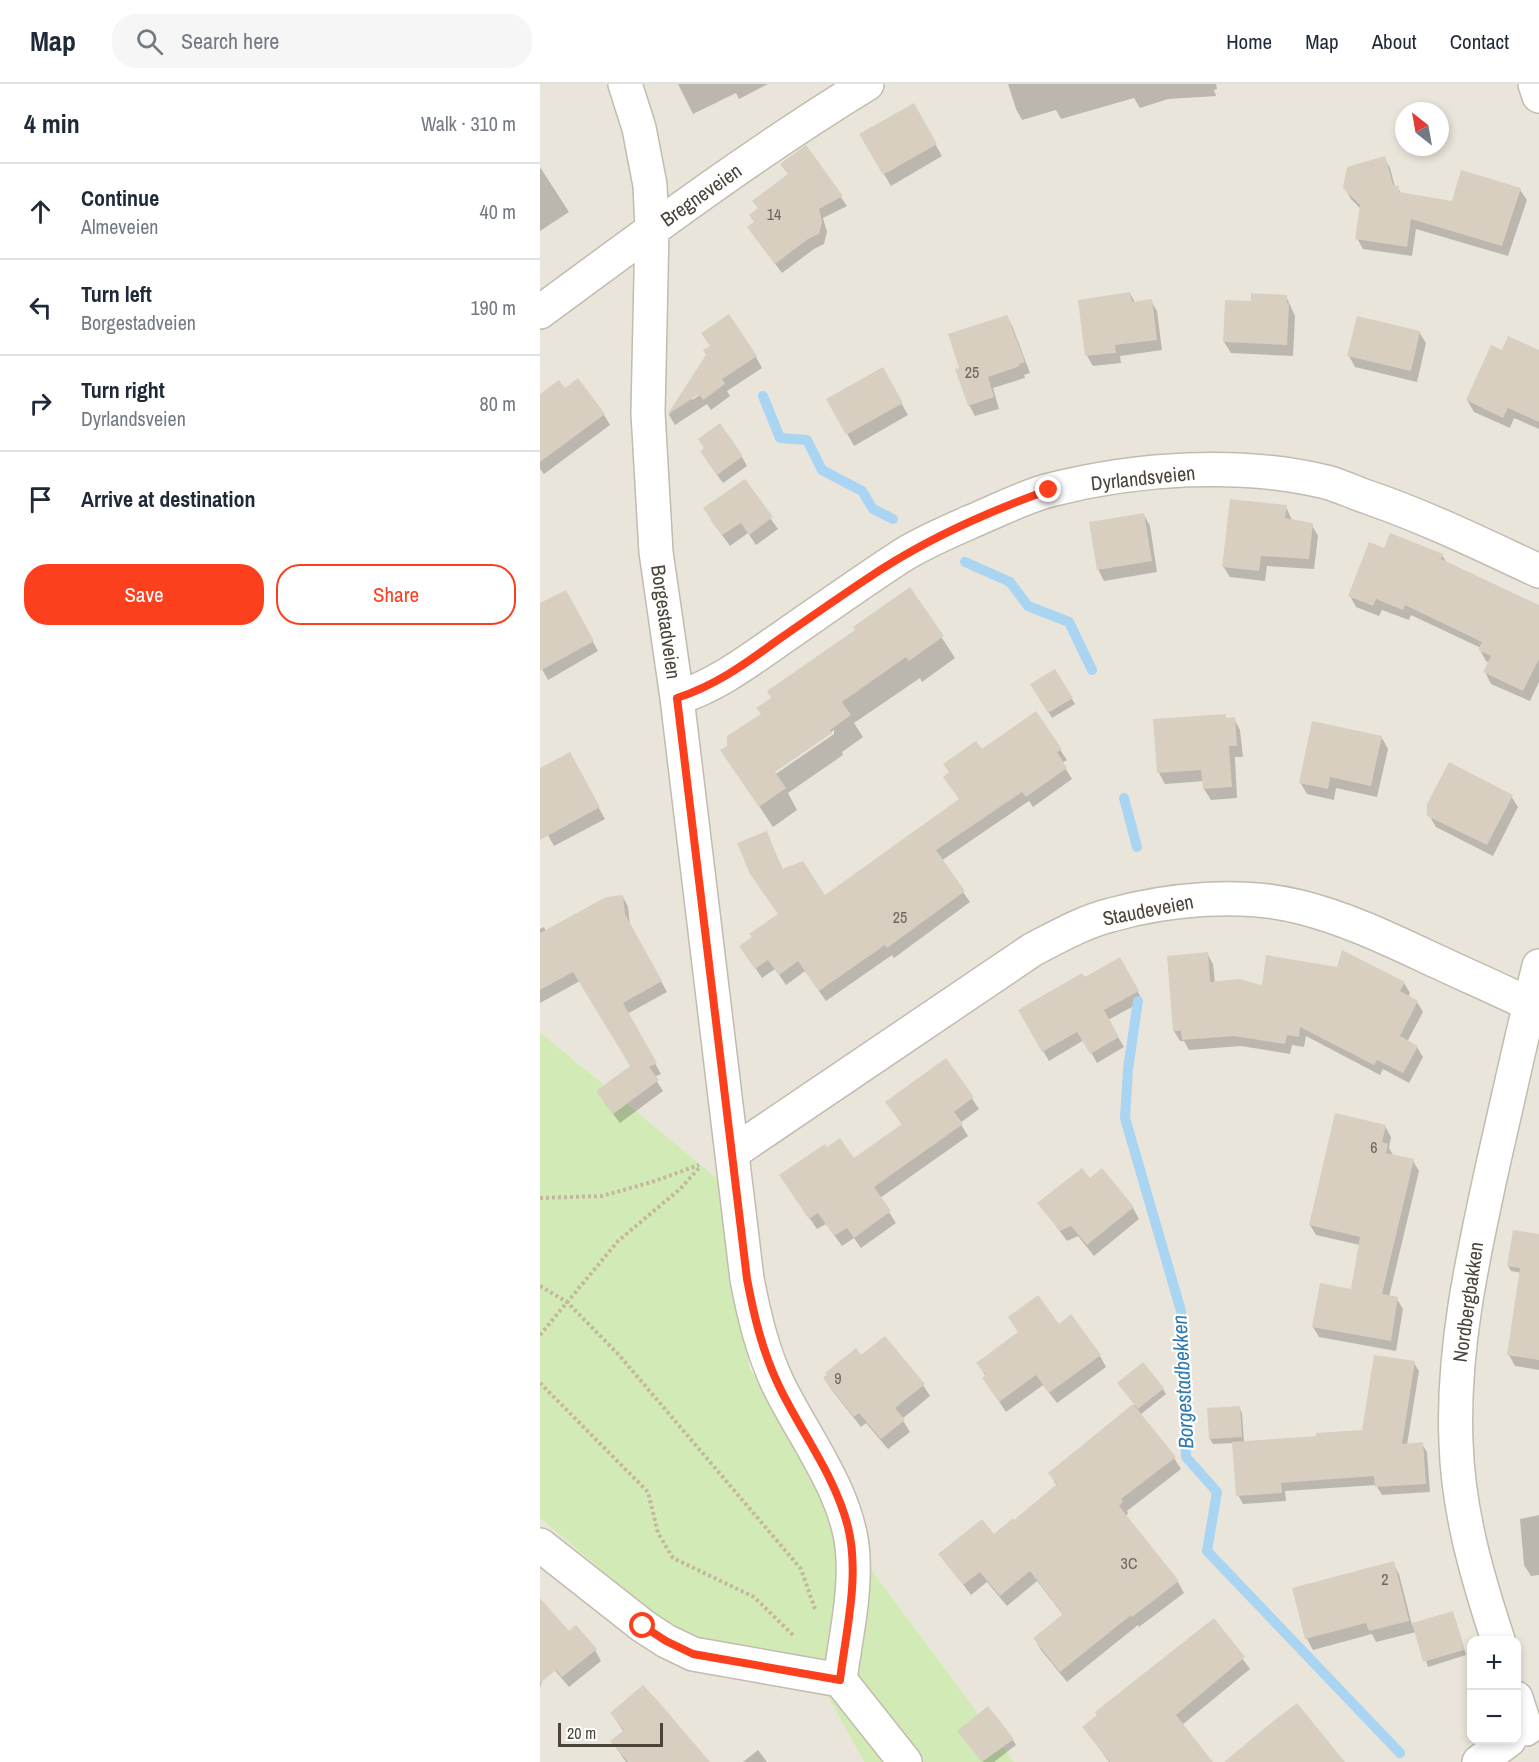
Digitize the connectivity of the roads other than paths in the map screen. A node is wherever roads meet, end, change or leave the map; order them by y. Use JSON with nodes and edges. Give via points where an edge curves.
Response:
{"nodes":[{"id":1,"x":625,"y":84,"type":"edge"},
{"id":2,"x":867,"y":84,"type":"edge"},
{"id":3,"x":1535,"y":84,"type":"edge"},
{"id":4,"x":1539,"y":96,"type":"edge"},
{"id":5,"x":652,"y":229,"type":"junction"},
{"id":6,"x":540,"y":312,"type":"edge"},
{"id":7,"x":1539,"y":571,"type":"edge"},
{"id":8,"x":677,"y":698,"type":"junction"},
{"id":9,"x":1539,"y":966,"type":"edge"},
{"id":10,"x":1534,"y":1007,"type":"edge"},
{"id":11,"x":732,"y":1153,"type":"junction"},
{"id":12,"x":540,"y":1545,"type":"edge"},
{"id":13,"x":1496,"y":1636,"type":"edge"},
{"id":14,"x":840,"y":1680,"type":"junction"},
{"id":15,"x":1523,"y":1732,"type":"edge"},
{"id":16,"x":905,"y":1762,"type":"edge"},
{"id":17,"x":1479,"y":1762,"type":"edge"}],
"edges":[{"from":1,"to":5,"type":"street","name":"Borgestadveien","via":[[639,128],[650,185]]},
{"from":2,"to":5,"type":"street","name":"Bregneveien"},
{"from":3,"to":4,"type":"street"},
{"from":5,"to":6,"type":"street","name":"Bregneveien"},
{"from":5,"to":8,"type":"street","name":"Borgestadveien","via":[[648,413],[651,479],[656,552]]},
{"from":7,"to":8,"type":"street","name":"Dyrlandsveien","via":[[1402,510],[1327,483],[1278,474],[1225,471],[1168,471],[1108,479],[1049,490],[1014,502],[913,549],[735,670],[701,690]]},
{"from":8,"to":11,"type":"street","name":"Borgestadveien"},
{"from":9,"to":10,"type":"street","name":"Nordbergbakken"},
{"from":10,"to":11,"type":"street","name":"Staudeveien","via":[[1370,931],[1298,906],[1257,900],[1161,904],[1109,915],[1032,950]]},
{"from":10,"to":13,"type":"street","name":"Nordbergbakken","via":[[1470,1277],[1457,1394],[1460,1489],[1476,1571]]},
{"from":11,"to":14,"type":"street","name":"Borgestadveien","via":[[756,1324],[779,1385],[834,1488],[848,1526],[853,1567]]},
{"from":12,"to":14,"type":"street","via":[[643,1626],[693,1654]]},
{"from":14,"to":16,"type":"street"},
{"from":15,"to":17,"type":"street"}]}
